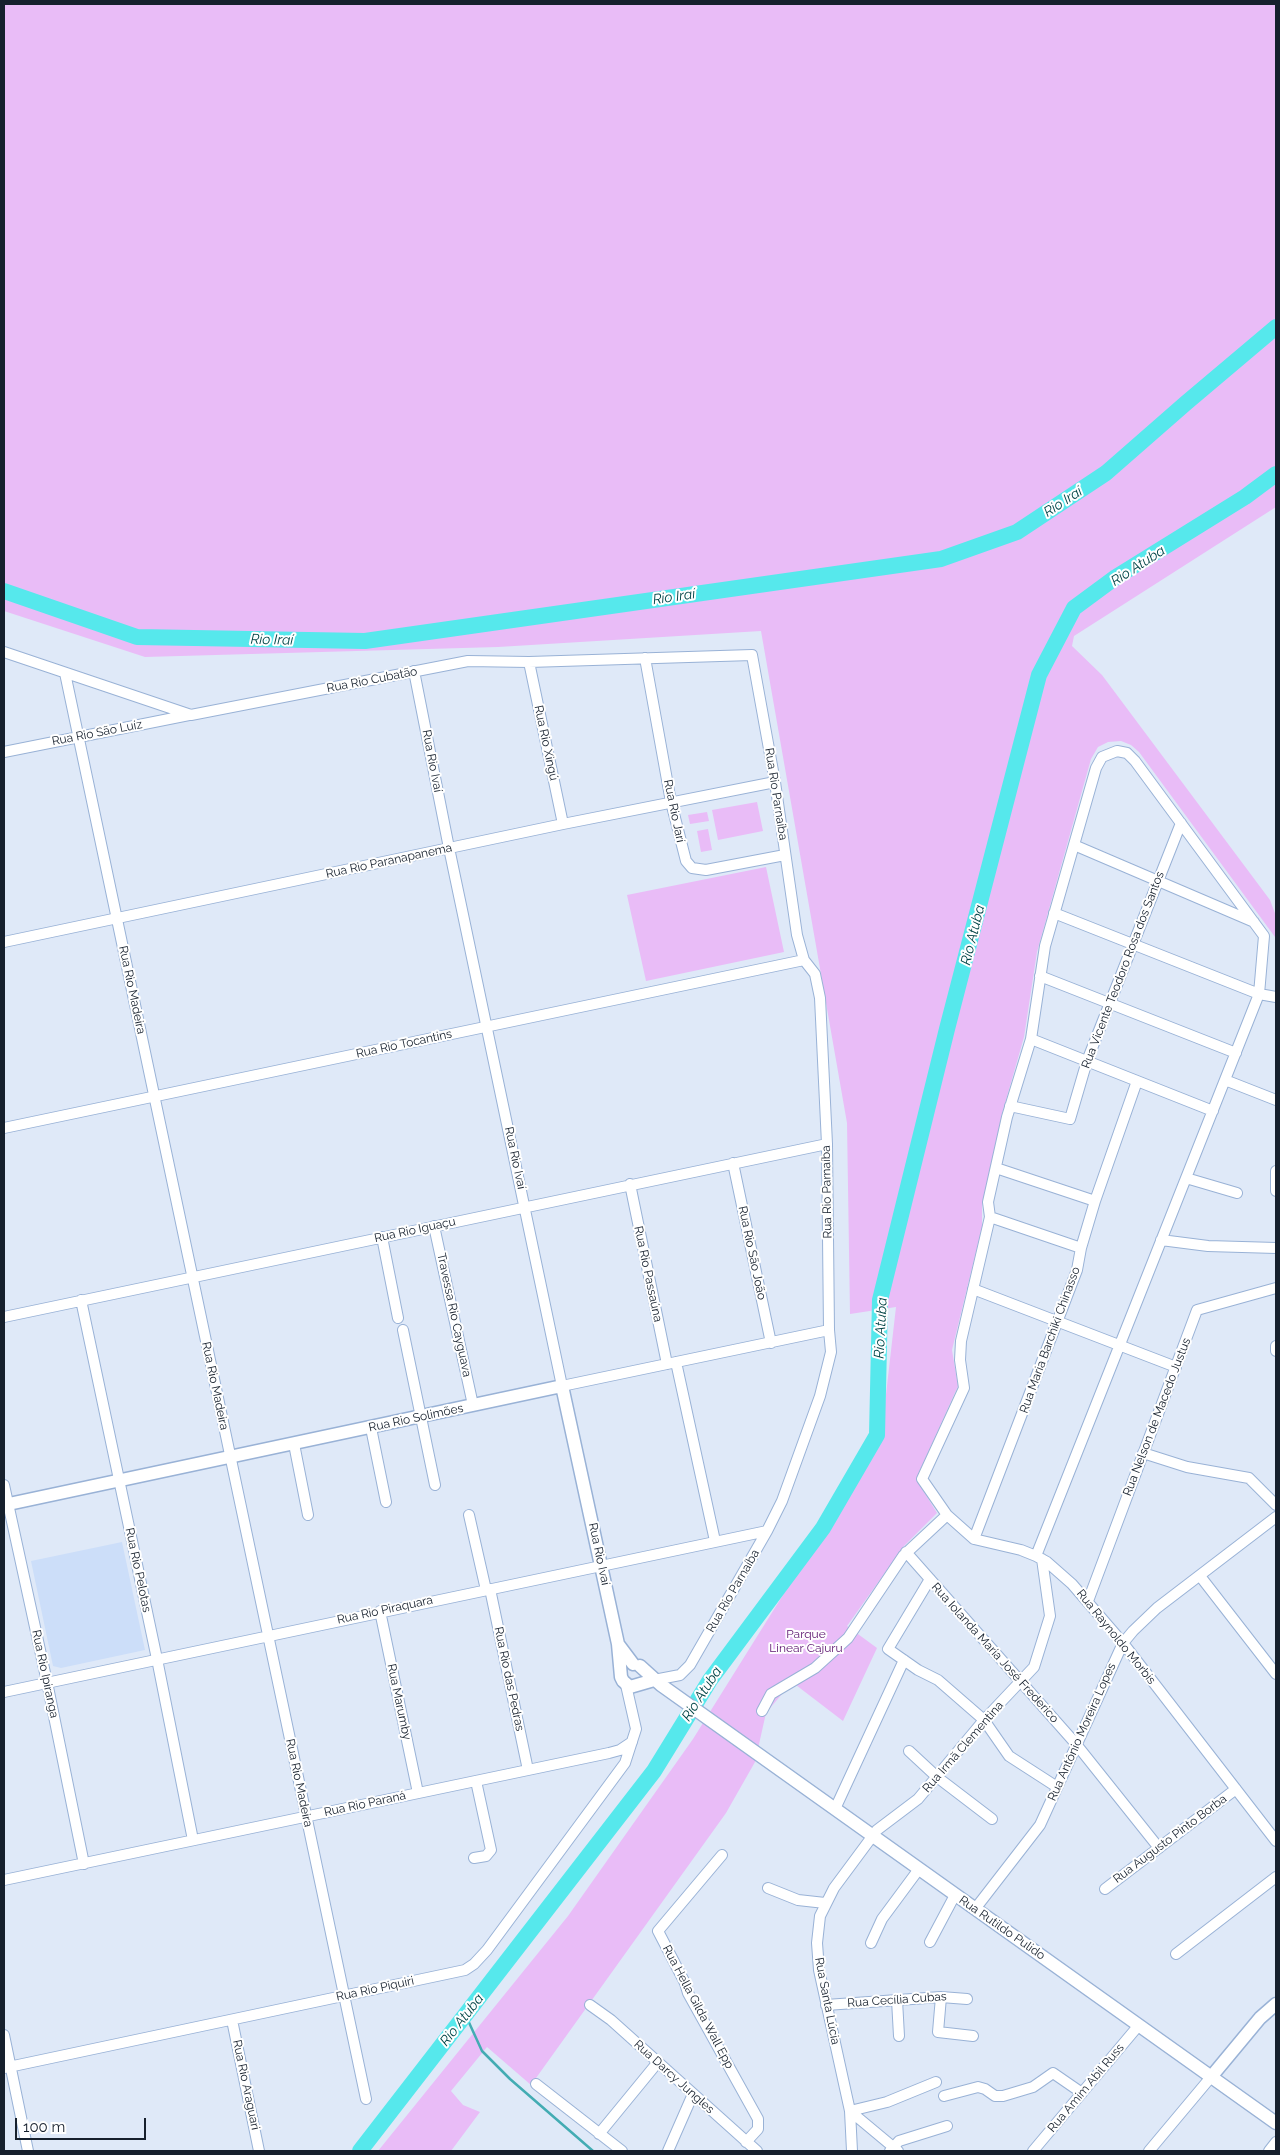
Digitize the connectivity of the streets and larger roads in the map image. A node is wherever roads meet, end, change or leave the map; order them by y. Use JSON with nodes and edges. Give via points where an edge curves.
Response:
{"nodes":[{"id":1,"x":4,"y":652,"type":"edge"},
{"id":2,"x":752,"y":655,"type":"joint"},
{"id":3,"x":644,"y":658,"type":"junction"},
{"id":4,"x":529,"y":662,"type":"junction"},
{"id":5,"x":414,"y":671,"type":"junction"},
{"id":6,"x":65,"y":673,"type":"junction"},
{"id":7,"x":190,"y":715,"type":"junction"},
{"id":8,"x":78,"y":736,"type":"junction"},
{"id":9,"x":4,"y":752,"type":"edge"},
{"id":10,"x":775,"y":782,"type":"junction"},
{"id":11,"x":671,"y":802,"type":"junction"},
{"id":12,"x":1181,"y":823,"type":"junction"},
{"id":13,"x":563,"y":824,"type":"junction"},
{"id":14,"x":1074,"y":845,"type":"junction"},
{"id":15,"x":449,"y":848,"type":"junction"},
{"id":16,"x":785,"y":855,"type":"junction"},
{"id":17,"x":1158,"y":881,"type":"junction"},
{"id":18,"x":1054,"y":912,"type":"junction"},
{"id":19,"x":117,"y":918,"type":"junction"},
{"id":20,"x":1255,"y":923,"type":"junction"},
{"id":21,"x":4,"y":942,"type":"edge"},
{"id":22,"x":1133,"y":944,"type":"junction"},
{"id":23,"x":804,"y":960,"type":"junction"},
{"id":24,"x":1040,"y":976,"type":"junction"},
{"id":25,"x":1259,"y":994,"type":"junction"},
{"id":26,"x":1276,"y":997,"type":"edge"},
{"id":27,"x":1110,"y":1003,"type":"junction"},
{"id":28,"x":486,"y":1026,"type":"junction"},
{"id":29,"x":1031,"y":1039,"type":"junction"},
{"id":30,"x":1236,"y":1053,"type":"junction"},
{"id":31,"x":1087,"y":1061,"type":"junction"},
{"id":32,"x":1225,"y":1080,"type":"junction"},
{"id":33,"x":1137,"y":1081,"type":"junction"},
{"id":34,"x":154,"y":1097,"type":"junction"},
{"id":35,"x":1276,"y":1100,"type":"edge"},
{"id":36,"x":1010,"y":1106,"type":"junction"},
{"id":37,"x":1213,"y":1111,"type":"junction"},
{"id":38,"x":4,"y":1128,"type":"edge"},
{"id":39,"x":827,"y":1144,"type":"junction"},
{"id":40,"x":733,"y":1163,"type":"junction"},
{"id":41,"x":996,"y":1168,"type":"junction"},
{"id":42,"x":1276,"y":1171,"type":"edge"},
{"id":43,"x":1186,"y":1178,"type":"junction"},
{"id":44,"x":630,"y":1184,"type":"junction"},
{"id":45,"x":1276,"y":1191,"type":"edge"},
{"id":46,"x":1237,"y":1193,"type":"dead end"},
{"id":47,"x":1095,"y":1201,"type":"junction"},
{"id":48,"x":525,"y":1206,"type":"junction"},
{"id":49,"x":990,"y":1217,"type":"junction"},
{"id":50,"x":434,"y":1226,"type":"junction"},
{"id":51,"x":382,"y":1237,"type":"junction"},
{"id":52,"x":1161,"y":1240,"type":"junction"},
{"id":53,"x":1081,"y":1248,"type":"junction"},
{"id":54,"x":1276,"y":1248,"type":"edge"},
{"id":55,"x":193,"y":1277,"type":"junction"},
{"id":56,"x":1276,"y":1288,"type":"edge"},
{"id":57,"x":973,"y":1289,"type":"junction"},
{"id":58,"x":81,"y":1300,"type":"junction"},
{"id":59,"x":4,"y":1316,"type":"edge"},
{"id":60,"x":398,"y":1318,"type":"dead end"},
{"id":61,"x":1059,"y":1322,"type":"junction"},
{"id":62,"x":403,"y":1330,"type":"dead end"},
{"id":63,"x":829,"y":1330,"type":"junction"},
{"id":64,"x":771,"y":1342,"type":"junction"},
{"id":65,"x":1120,"y":1345,"type":"junction"},
{"id":66,"x":1276,"y":1346,"type":"edge"},
{"id":67,"x":1276,"y":1351,"type":"edge"},
{"id":68,"x":672,"y":1363,"type":"junction"},
{"id":69,"x":1176,"y":1367,"type":"junction"},
{"id":70,"x":562,"y":1386,"type":"junction"},
{"id":71,"x":473,"y":1405,"type":"junction"},
{"id":72,"x":421,"y":1417,"type":"junction"},
{"id":73,"x":371,"y":1428,"type":"junction"},
{"id":74,"x":294,"y":1444,"type":"junction"},
{"id":75,"x":1144,"y":1453,"type":"junction"},
{"id":76,"x":230,"y":1457,"type":"junction"},
{"id":77,"x":119,"y":1480,"type":"junction"},
{"id":78,"x":4,"y":1485,"type":"edge"},
{"id":79,"x":435,"y":1485,"type":"dead end"},
{"id":80,"x":386,"y":1502,"type":"dead end"},
{"id":81,"x":6,"y":1505,"type":"edge"},
{"id":82,"x":1276,"y":1505,"type":"edge"},
{"id":83,"x":308,"y":1515,"type":"dead end"},
{"id":84,"x":469,"y":1515,"type":"dead end"},
{"id":85,"x":947,"y":1515,"type":"junction"},
{"id":86,"x":1276,"y":1517,"type":"edge"},
{"id":87,"x":767,"y":1531,"type":"junction"},
{"id":88,"x":974,"y":1539,"type":"junction"},
{"id":89,"x":715,"y":1541,"type":"junction"},
{"id":90,"x":906,"y":1552,"type":"junction"},
{"id":91,"x":1039,"y":1557,"type":"junction"},
{"id":92,"x":602,"y":1565,"type":"junction"},
{"id":93,"x":1200,"y":1576,"type":"junction"},
{"id":94,"x":930,"y":1579,"type":"junction"},
{"id":95,"x":488,"y":1589,"type":"junction"},
{"id":96,"x":1088,"y":1602,"type":"junction"},
{"id":97,"x":380,"y":1611,"type":"junction"},
{"id":98,"x":267,"y":1635,"type":"junction"},
{"id":99,"x":1123,"y":1643,"type":"junction"},
{"id":100,"x":618,"y":1644,"type":"junction"},
{"id":101,"x":157,"y":1659,"type":"junction"},
{"id":102,"x":904,"y":1660,"type":"junction"},
{"id":103,"x":637,"y":1665,"type":"junction"},
{"id":104,"x":1276,"y":1674,"type":"edge"},
{"id":105,"x":654,"y":1680,"type":"junction"},
{"id":106,"x":628,"y":1681,"type":"junction"},
{"id":107,"x":47,"y":1682,"type":"junction"},
{"id":108,"x":1021,"y":1682,"type":"junction"},
{"id":109,"x":4,"y":1692,"type":"edge"},
{"id":110,"x":762,"y":1711,"type":"dead end"},
{"id":111,"x":984,"y":1720,"type":"junction"},
{"id":112,"x":729,"y":1733,"type":"joint"},
{"id":113,"x":633,"y":1739,"type":"junction"},
{"id":114,"x":1076,"y":1744,"type":"junction"},
{"id":115,"x":909,"y":1752,"type":"dead end"},
{"id":116,"x":528,"y":1770,"type":"junction"},
{"id":117,"x":937,"y":1778,"type":"junction"},
{"id":118,"x":476,"y":1781,"type":"junction"},
{"id":119,"x":1057,"y":1787,"type":"junction"},
{"id":120,"x":1236,"y":1789,"type":"junction"},
{"id":121,"x":418,"y":1793,"type":"junction"},
{"id":122,"x":835,"y":1809,"type":"junction"},
{"id":123,"x":306,"y":1816,"type":"junction"},
{"id":124,"x":992,"y":1818,"type":"dead end"},
{"id":125,"x":872,"y":1836,"type":"junction"},
{"id":126,"x":192,"y":1840,"type":"junction"},
{"id":127,"x":1276,"y":1841,"type":"edge"},
{"id":128,"x":1159,"y":1848,"type":"junction"},
{"id":129,"x":722,"y":1855,"type":"dead end"},
{"id":130,"x":474,"y":1858,"type":"dead end"},
{"id":131,"x":84,"y":1864,"type":"junction"},
{"id":132,"x":919,"y":1869,"type":"junction"},
{"id":133,"x":1276,"y":1877,"type":"edge"},
{"id":134,"x":4,"y":1880,"type":"edge"},
{"id":135,"x":768,"y":1888,"type":"dead end"},
{"id":136,"x":1105,"y":1889,"type":"dead end"},
{"id":137,"x":955,"y":1895,"type":"junction"},
{"id":138,"x":825,"y":1903,"type":"junction"},
{"id":139,"x":975,"y":1908,"type":"junction"},
{"id":140,"x":930,"y":1942,"type":"dead end"},
{"id":141,"x":871,"y":1943,"type":"dead end"},
{"id":142,"x":1176,"y":1954,"type":"dead end"},
{"id":143,"x":344,"y":1996,"type":"junction"},
{"id":144,"x":941,"y":1997,"type":"junction"},
{"id":145,"x":967,"y":1999,"type":"dead end"},
{"id":146,"x":897,"y":2000,"type":"junction"},
{"id":147,"x":1276,"y":2004,"type":"edge"},
{"id":148,"x":590,"y":2005,"type":"dead end"},
{"id":149,"x":826,"y":2005,"type":"junction"},
{"id":150,"x":232,"y":2020,"type":"junction"},
{"id":151,"x":1139,"y":2025,"type":"junction"},
{"id":152,"x":4,"y":2035,"type":"edge"},
{"id":153,"x":899,"y":2036,"type":"dead end"},
{"id":154,"x":973,"y":2036,"type":"dead end"},
{"id":155,"x":658,"y":2062,"type":"junction"},
{"id":156,"x":7,"y":2067,"type":"edge"},
{"id":157,"x":1211,"y":2077,"type":"junction"},
{"id":158,"x":936,"y":2082,"type":"dead end"},
{"id":159,"x":536,"y":2084,"type":"dead end"},
{"id":160,"x":1082,"y":2093,"type":"junction"},
{"id":161,"x":693,"y":2094,"type":"junction"},
{"id":162,"x":944,"y":2096,"type":"dead end"},
{"id":163,"x":366,"y":2099,"type":"dead end"},
{"id":164,"x":850,"y":2112,"type":"junction"},
{"id":165,"x":1276,"y":2123,"type":"edge"},
{"id":166,"x":947,"y":2126,"type":"dead end"},
{"id":167,"x":599,"y":2134,"type":"junction"},
{"id":168,"x":746,"y":2142,"type":"junction"},
{"id":169,"x":1276,"y":2142,"type":"edge"},
{"id":170,"x":894,"y":2150,"type":"edge"},
{"id":171,"x":28,"y":2151,"type":"edge"},
{"id":172,"x":259,"y":2151,"type":"edge"},
{"id":173,"x":622,"y":2151,"type":"edge"},
{"id":174,"x":668,"y":2151,"type":"edge"},
{"id":175,"x":756,"y":2151,"type":"edge"},
{"id":176,"x":852,"y":2151,"type":"edge"},
{"id":177,"x":1033,"y":2151,"type":"edge"},
{"id":178,"x":1149,"y":2151,"type":"edge"},
{"id":179,"x":1269,"y":2151,"type":"edge"}],
"edges":[{"from":1,"to":6,"type":"street","name":"Rua Rio Cubatão"},
{"from":2,"to":3,"type":"street","name":"Rua Rio Cubatão"},
{"from":2,"to":10,"type":"street","name":"Rua Rio Parnaíba"},
{"from":3,"to":4,"type":"street","name":"Rua Rio Cubatão"},
{"from":3,"to":11,"type":"street","name":"Rua Rio Jarí"},
{"from":4,"to":5,"type":"street","name":"Rua Rio Cubatão","via":[[468,661]]},
{"from":4,"to":13,"type":"street","name":"Rua Rio Xingú"},
{"from":5,"to":7,"type":"street","name":"Rua Rio Cubatão"},
{"from":5,"to":15,"type":"street","name":"Rua Rio Ivaí"},
{"from":6,"to":7,"type":"street","name":"Rua Rio Cubatão"},
{"from":6,"to":8,"type":"street","name":"Rua Rio Madeira"},
{"from":7,"to":8,"type":"street","name":"Rua Rio São Luíz"},
{"from":8,"to":9,"type":"street","name":"Rua Rio São Luíz"},
{"from":8,"to":19,"type":"street","name":"Rua Rio Madeira"},
{"from":10,"to":11,"type":"street","name":"Rua Rio Paranapanema"},
{"from":10,"to":16,"type":"street","name":"Rua Rio Parnaíba"},
{"from":11,"to":13,"type":"street","name":"Rua Rio Paranapanema"},
{"from":11,"to":16,"type":"street","name":"Rua Rio Jarí","via":[[679,842],[692,868],[706,870]]},
{"from":12,"to":14,"type":"street","via":[[1132,756],[1112,751],[1102,757],[1096,768]]},
{"from":12,"to":17,"type":"street","name":"Rua Vicente Teodoro Rosa dos Santos"},
{"from":12,"to":20,"type":"street"},
{"from":13,"to":15,"type":"street","name":"Rua Rio Paranapanema"},
{"from":14,"to":17,"type":"street"},
{"from":14,"to":18,"type":"street"},
{"from":15,"to":19,"type":"street","name":"Rua Rio Paranapanema"},
{"from":15,"to":28,"type":"street","name":"Rua Rio Ivaí"},
{"from":16,"to":23,"type":"street","name":"Rua Rio Parnaíba"},
{"from":17,"to":20,"type":"street"},
{"from":17,"to":22,"type":"street","name":"Rua Vicente Teodoro Rosa dos Santos"},
{"from":18,"to":22,"type":"street"},
{"from":18,"to":24,"type":"street"},
{"from":19,"to":21,"type":"street","name":"Rua Rio Paranapanema"},
{"from":19,"to":34,"type":"street","name":"Rua Rio Madeira"},
{"from":20,"to":25,"type":"street","via":[[1264,936]]},
{"from":22,"to":25,"type":"street"},
{"from":22,"to":27,"type":"street","name":"Rua Vicente Teodoro Rosa dos Santos"},
{"from":23,"to":28,"type":"street","name":"Rua Rio Tocantins"},
{"from":23,"to":39,"type":"street","name":"Rua Rio Parnaíba","via":[[815,974],[820,998]]},
{"from":24,"to":27,"type":"street"},
{"from":24,"to":29,"type":"street"},
{"from":25,"to":26,"type":"street"},
{"from":25,"to":30,"type":"street"},
{"from":27,"to":30,"type":"street"},
{"from":27,"to":31,"type":"street","name":"Rua Vicente Teodoro Rosa dos Santos"},
{"from":28,"to":34,"type":"street","name":"Rua Rio Tocantins"},
{"from":28,"to":48,"type":"street","name":"Rua Rio Ivaí"},
{"from":29,"to":31,"type":"street"},
{"from":29,"to":36,"type":"street"},
{"from":30,"to":32,"type":"street"},
{"from":31,"to":33,"type":"street"},
{"from":31,"to":36,"type":"street","name":"Rua Vicente Teodoro Rosa dos Santos","via":[[1070,1120]]},
{"from":32,"to":35,"type":"street"},
{"from":32,"to":37,"type":"street"},
{"from":33,"to":37,"type":"street"},
{"from":33,"to":47,"type":"street","name":"Rua Maria Barchiki Chinasso"},
{"from":34,"to":38,"type":"street","name":"Rua Rio Tocantins"},
{"from":34,"to":55,"type":"street","name":"Rua Rio Madeira"},
{"from":36,"to":41,"type":"street"},
{"from":37,"to":43,"type":"street"},
{"from":39,"to":40,"type":"street","name":"Rua Rio Iguaçu"},
{"from":39,"to":63,"type":"street","name":"Rua Rio Parnaíba"},
{"from":40,"to":44,"type":"street","name":"Rua Rio Iguaçu"},
{"from":40,"to":64,"type":"street","name":"Rua Rio São João"},
{"from":41,"to":47,"type":"street"},
{"from":41,"to":49,"type":"street","via":[[988,1202]]},
{"from":42,"to":45,"type":"street"},
{"from":43,"to":46,"type":"street"},
{"from":43,"to":52,"type":"street"},
{"from":44,"to":48,"type":"street","name":"Rua Rio Iguaçu"},
{"from":44,"to":68,"type":"street","name":"Rua Rio Passaúna"},
{"from":47,"to":53,"type":"street","name":"Rua Maria Barchiki Chinasso"},
{"from":48,"to":50,"type":"street","name":"Rua Rio Iguaçu"},
{"from":48,"to":70,"type":"street","name":"Rua Rio Ivaí"},
{"from":49,"to":53,"type":"street"},
{"from":49,"to":57,"type":"street"},
{"from":50,"to":51,"type":"street","name":"Rua Rio Iguaçu"},
{"from":50,"to":71,"type":"street","name":"Travessa Rio Cayguava"},
{"from":51,"to":55,"type":"street","name":"Rua Rio Iguaçu"},
{"from":51,"to":60,"type":"street"},
{"from":52,"to":54,"type":"street","via":[[1208,1246]]},
{"from":52,"to":65,"type":"street"},
{"from":53,"to":61,"type":"street","name":"Rua Maria Barchiki Chinasso"},
{"from":55,"to":58,"type":"street","name":"Rua Rio Iguaçu"},
{"from":55,"to":76,"type":"street","name":"Rua Rio Madeira"},
{"from":56,"to":69,"type":"street","name":"Rua Nelson de Macedo Justus","via":[[1197,1310]]},
{"from":57,"to":61,"type":"street"},
{"from":57,"to":85,"type":"street","name":"Rua Raynoldo Morbis","via":[[960,1350],[964,1388],[922,1479]]},
{"from":58,"to":59,"type":"street","name":"Rua Rio Iguaçu"},
{"from":58,"to":77,"type":"street","name":"Rua Rio Pelotas"},
{"from":61,"to":65,"type":"street"},
{"from":61,"to":88,"type":"street","name":"Rua Maria Barchiki Chinasso"},
{"from":62,"to":72,"type":"street"},
{"from":63,"to":64,"type":"street","name":"Rua Rio Solimões"},
{"from":63,"to":87,"type":"street","name":"Rua Rio Parnaíba","via":[[831,1352],[820,1396],[782,1501]]},
{"from":64,"to":68,"type":"street","name":"Rua Rio Solimões"},
{"from":65,"to":69,"type":"street"},
{"from":65,"to":91,"type":"street"},
{"from":66,"to":67,"type":"street"},
{"from":68,"to":70,"type":"street","name":"Rua Rio Solimões"},
{"from":68,"to":89,"type":"street","name":"Rua Rio Passaúna"},
{"from":69,"to":75,"type":"street","name":"Rua Nelson de Macedo Justus"},
{"from":70,"to":71,"type":"street","name":"Rua Rio Solimões"},
{"from":70,"to":92,"type":"street","name":"Rua Rio Ivaí"},
{"from":71,"to":72,"type":"street","name":"Rua Rio Solimões"},
{"from":72,"to":73,"type":"street","name":"Rua Rio Solimões"},
{"from":72,"to":79,"type":"street"},
{"from":73,"to":74,"type":"street","name":"Rua Rio Solimões"},
{"from":73,"to":80,"type":"street"},
{"from":74,"to":76,"type":"street","name":"Rua Rio Solimões"},
{"from":74,"to":83,"type":"street"},
{"from":75,"to":82,"type":"street","via":[[1188,1467],[1249,1478]]},
{"from":75,"to":96,"type":"street","name":"Rua Nelson de Macedo Justus"},
{"from":76,"to":77,"type":"street","name":"Rua Rio Solimões"},
{"from":76,"to":98,"type":"street","name":"Rua Rio Madeira"},
{"from":77,"to":81,"type":"street","name":"Rua Rio Solimões"},
{"from":77,"to":101,"type":"street","name":"Rua Rio Pelotas"},
{"from":78,"to":81,"type":"street","name":"Rua Rio Ipiranga"},
{"from":81,"to":107,"type":"street","name":"Rua Rio Ipiranga"},
{"from":84,"to":95,"type":"street","name":"Rua Rio das Pedras"},
{"from":85,"to":88,"type":"street","name":"Rua Raynoldo Morbis"},
{"from":85,"to":90,"type":"street"},
{"from":86,"to":93,"type":"street","name":"Rua Antônio Moreira Lopes"},
{"from":87,"to":89,"type":"street","name":"Rua Rio Piraquara"},
{"from":87,"to":105,"type":"street","name":"Rua Rio Parnaíba","via":[[690,1665],[680,1675]]},
{"from":88,"to":91,"type":"street","name":"Rua Raynoldo Morbis"},
{"from":89,"to":92,"type":"street","name":"Rua Rio Piraquara"},
{"from":90,"to":94,"type":"street","name":"Rua Iolanda Maria José Frederico"},
{"from":90,"to":110,"type":"street","via":[[848,1638],[815,1668],[771,1694]]},
{"from":91,"to":96,"type":"street","name":"Rua Raynoldo Morbis"},
{"from":91,"to":108,"type":"street","name":"Rua Irmã Clementina","via":[[1050,1616],[1034,1667]]},
{"from":92,"to":95,"type":"street","name":"Rua Rio Piraquara"},
{"from":92,"to":100,"type":"street","name":"Rua Rio Ivaí"},
{"from":93,"to":99,"type":"street","name":"Rua Antônio Moreira Lopes","via":[[1144,1620]]},
{"from":93,"to":104,"type":"street"},
{"from":94,"to":102,"type":"street","via":[[888,1649]]},
{"from":94,"to":108,"type":"street","name":"Rua Iolanda Maria José Frederico"},
{"from":95,"to":97,"type":"street","name":"Rua Rio Piraquara"},
{"from":95,"to":116,"type":"street","name":"Rua Rio das Pedras"},
{"from":96,"to":99,"type":"street","name":"Rua Raynoldo Morbis"},
{"from":97,"to":98,"type":"street","name":"Rua Rio Piraquara"},
{"from":97,"to":121,"type":"street","name":"Rua Marumby"},
{"from":98,"to":101,"type":"street","name":"Rua Rio Piraquara"},
{"from":98,"to":123,"type":"street","name":"Rua Rio Madeira"},
{"from":99,"to":114,"type":"street","name":"Rua Antônio Moreira Lopes"},
{"from":99,"to":120,"type":"street","name":"Rua Raynoldo Morbis"},
{"from":100,"to":103,"type":"street","name":"Rua Rio Ivaí"},
{"from":100,"to":106,"type":"street","name":"Rua Rio Ivaí"},
{"from":101,"to":107,"type":"street","name":"Rua Rio Piraquara"},
{"from":101,"to":126,"type":"street","name":"Rua Rio Pelotas"},
{"from":102,"to":111,"type":"street","via":[[938,1680]]},
{"from":102,"to":122,"type":"street"},
{"from":103,"to":105,"type":"street","name":"Rua Rio Ivaí"},
{"from":103,"to":106,"type":"street","via":[[626,1666]]},
{"from":103,"to":106,"type":"street","via":[[644,1674],[642,1683]]},
{"from":105,"to":106,"type":"street"},
{"from":105,"to":112,"type":"street","name":"Rua Rio Ivaí"},
{"from":106,"to":113,"type":"street","name":"Rua Rio Ivaí","via":[[636,1729]]},
{"from":107,"to":109,"type":"street","name":"Rua Rio Piraquara"},
{"from":107,"to":131,"type":"street","name":"Rua Rio Ipiranga"},
{"from":108,"to":111,"type":"street","name":"Rua Irmã Clementina"},
{"from":108,"to":114,"type":"street","name":"Rua Iolanda Maria José Frederico"},
{"from":111,"to":117,"type":"street","name":"Rua Irmã Clementina"},
{"from":111,"to":119,"type":"street","via":[[1009,1756]]},
{"from":112,"to":122,"type":"street","name":"Rua Rutildo Pulido"},
{"from":113,"to":116,"type":"street","name":"Rua Rio Paraná","via":[[620,1750]]},
{"from":113,"to":143,"type":"street","name":"Rua Rio Piquiri","via":[[619,1772],[474,1964],[465,1970]]},
{"from":114,"to":119,"type":"street","name":"Rua Antônio Moreira Lopes"},
{"from":114,"to":128,"type":"street","name":"Rua Iolanda Maria José Frederico"},
{"from":115,"to":117,"type":"street"},
{"from":116,"to":118,"type":"street","name":"Rua Rio Paraná"},
{"from":117,"to":124,"type":"street"},
{"from":117,"to":125,"type":"street","name":"Rua Irmã Clementina","via":[[918,1799]]},
{"from":118,"to":121,"type":"street","name":"Rua Rio Paraná"},
{"from":118,"to":130,"type":"street","via":[[491,1850],[486,1856]]},
{"from":119,"to":139,"type":"street","name":"Rua Antônio Moreira Lopes","via":[[1037,1829]]},
{"from":120,"to":127,"type":"street","name":"Rua Raynoldo Morbis"},
{"from":120,"to":128,"type":"street","name":"Rua Augusto Pinto Borba"},
{"from":121,"to":123,"type":"street","name":"Rua Rio Paraná"},
{"from":122,"to":125,"type":"street","name":"Rua Rutildo Pulido"},
{"from":123,"to":126,"type":"street","name":"Rua Rio Paraná"},
{"from":123,"to":143,"type":"street","name":"Rua Rio Madeira"},
{"from":125,"to":132,"type":"street","name":"Rua Rutildo Pulido"},
{"from":125,"to":138,"type":"street","name":"Rua Santa Lúcia"},
{"from":126,"to":131,"type":"street","name":"Rua Rio Paraná"},
{"from":128,"to":136,"type":"street","name":"Rua Augusto Pinto Borba"},
{"from":129,"to":168,"type":"street","name":"Rua Hella Gilda Wall Epp","via":[[658,1931],[688,1993],[758,2119],[758,2129]]},
{"from":131,"to":134,"type":"street","name":"Rua Rio Paraná"},
{"from":132,"to":137,"type":"street","name":"Rua Rutildo Pulido"},
{"from":132,"to":141,"type":"street","via":[[882,1920]]},
{"from":133,"to":142,"type":"street"},
{"from":135,"to":138,"type":"street","via":[[798,1900]]},
{"from":137,"to":139,"type":"street","name":"Rua Rutildo Pulido"},
{"from":137,"to":140,"type":"street"},
{"from":138,"to":149,"type":"street","name":"Rua Santa Lúcia","via":[[817,1944]]},
{"from":139,"to":151,"type":"street","name":"Rua Rutildo Pulido"},
{"from":143,"to":150,"type":"street","name":"Rua Rio Piquiri"},
{"from":143,"to":163,"type":"street","name":"Rua Rio Madeira"},
{"from":144,"to":145,"type":"street","name":"Rua Cecília Cubas"},
{"from":144,"to":146,"type":"street","name":"Rua Cecília Cubas"},
{"from":144,"to":154,"type":"street","via":[[938,2032]]},
{"from":146,"to":149,"type":"street","name":"Rua Cecília Cubas"},
{"from":146,"to":153,"type":"street"},
{"from":147,"to":157,"type":"street","via":[[1260,2018]]},
{"from":148,"to":155,"type":"street","name":"Rua Darcy Jungles"},
{"from":149,"to":164,"type":"street","name":"Rua Santa Lúcia"},
{"from":150,"to":156,"type":"street","name":"Rua Rio Piquiri"},
{"from":150,"to":172,"type":"street","name":"Rua Rio Araguari"},
{"from":151,"to":157,"type":"street","name":"Rua Rutildo Pulido"},
{"from":151,"to":160,"type":"street","name":"Rua Amim Abil Russ"},
{"from":152,"to":156,"type":"street"},
{"from":155,"to":161,"type":"street","name":"Rua Darcy Jungles"},
{"from":155,"to":167,"type":"street"},
{"from":156,"to":171,"type":"street"},
{"from":157,"to":165,"type":"street","name":"Rua Rutildo Pulido"},
{"from":157,"to":178,"type":"street"},
{"from":158,"to":164,"type":"street","via":[[887,2102]]},
{"from":159,"to":167,"type":"street"},
{"from":160,"to":162,"type":"street","via":[[1053,2073],[1033,2087],[1003,2096],[995,2096],[978,2087]]},
{"from":160,"to":177,"type":"street","name":"Rua Amim Abil Russ"},
{"from":161,"to":168,"type":"street","name":"Rua Darcy Jungles"},
{"from":161,"to":174,"type":"street"},
{"from":164,"to":170,"type":"street"},
{"from":164,"to":176,"type":"street","name":"Rua Santa Lúcia"},
{"from":166,"to":170,"type":"street","via":[[904,2139]]},
{"from":167,"to":173,"type":"street"},
{"from":168,"to":175,"type":"street","name":"Rua Darcy Jungles"},
{"from":169,"to":179,"type":"street"}]}
